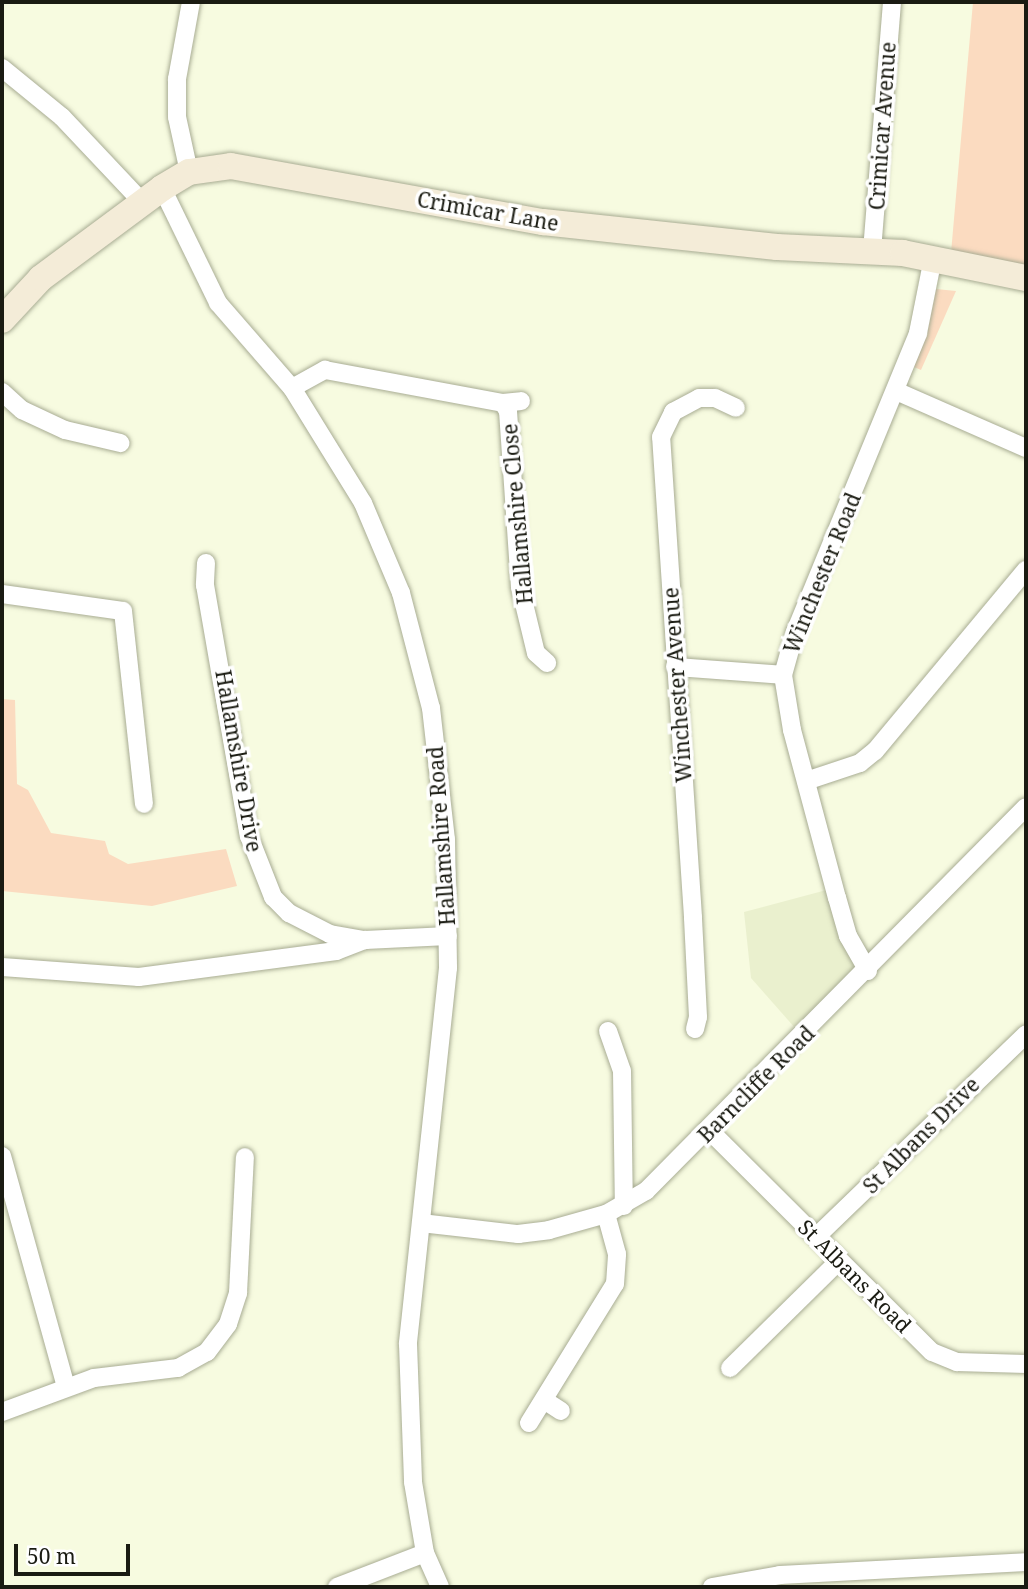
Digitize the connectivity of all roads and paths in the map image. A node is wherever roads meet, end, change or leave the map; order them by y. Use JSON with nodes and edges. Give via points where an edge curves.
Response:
{"nodes":[{"id":1,"x":191,"y":2,"type":"edge"},
{"id":2,"x":892,"y":2,"type":"edge"},
{"id":3,"x":2,"y":68,"type":"edge"},
{"id":4,"x":189,"y":172,"type":"junction"},
{"id":5,"x":152,"y":195,"type":"junction"},
{"id":6,"x":872,"y":251,"type":"junction"},
{"id":7,"x":933,"y":258,"type":"junction"},
{"id":8,"x":1026,"y":278,"type":"edge"},
{"id":9,"x":2,"y":320,"type":"edge"},
{"id":10,"x":292,"y":388,"type":"junction"},
{"id":11,"x":896,"y":391,"type":"junction"},
{"id":12,"x":2,"y":392,"type":"edge"},
{"id":13,"x":736,"y":408,"type":"dead end"},
{"id":14,"x":120,"y":443,"type":"dead end"},
{"id":15,"x":1026,"y":447,"type":"edge"},
{"id":16,"x":206,"y":563,"type":"dead end"},
{"id":17,"x":1026,"y":570,"type":"edge"},
{"id":18,"x":2,"y":594,"type":"edge"},
{"id":19,"x":547,"y":663,"type":"dead end"},
{"id":20,"x":675,"y":667,"type":"junction"},
{"id":21,"x":783,"y":675,"type":"junction"},
{"id":22,"x":806,"y":781,"type":"junction"},
{"id":23,"x":144,"y":804,"type":"dead end"},
{"id":24,"x":1026,"y":807,"type":"edge"},
{"id":25,"x":330,"y":934,"type":"junction"},
{"id":26,"x":448,"y":936,"type":"junction"},
{"id":27,"x":365,"y":940,"type":"junction"},
{"id":28,"x":317,"y":953,"type":"junction"},
{"id":29,"x":2,"y":967,"type":"edge"},
{"id":30,"x":868,"y":971,"type":"junction"},
{"id":31,"x":695,"y":1029,"type":"dead end"},
{"id":32,"x":608,"y":1031,"type":"dead end"},
{"id":33,"x":1026,"y":1034,"type":"edge"},
{"id":34,"x":710,"y":1131,"type":"junction"},
{"id":35,"x":2,"y":1156,"type":"edge"},
{"id":36,"x":245,"y":1157,"type":"dead end"},
{"id":37,"x":624,"y":1206,"type":"junction"},
{"id":38,"x":606,"y":1214,"type":"junction"},
{"id":39,"x":421,"y":1223,"type":"junction"},
{"id":40,"x":816,"y":1237,"type":"junction"},
{"id":41,"x":839,"y":1261,"type":"junction"},
{"id":42,"x":1026,"y":1364,"type":"edge"},
{"id":43,"x":730,"y":1368,"type":"dead end"},
{"id":44,"x":66,"y":1387,"type":"junction"},
{"id":45,"x":544,"y":1400,"type":"junction"},
{"id":46,"x":561,"y":1411,"type":"dead end"},
{"id":47,"x":2,"y":1412,"type":"edge"},
{"id":48,"x":529,"y":1423,"type":"dead end"},
{"id":49,"x":425,"y":1553,"type":"junction"},
{"id":50,"x":1026,"y":1562,"type":"edge"},
{"id":51,"x":337,"y":1587,"type":"edge"},
{"id":52,"x":440,"y":1587,"type":"edge"},
{"id":53,"x":712,"y":1587,"type":"edge"}],
"edges":[{"from":1,"to":4,"type":"street","via":[[177,79],[177,117]]},
{"from":2,"to":6,"type":"street","name":"Crimicar Avenue"},
{"from":3,"to":5,"type":"street","name":"Hallamshire Road"},
{"from":4,"to":5,"type":"street","name":"Crimicar Lane"},
{"from":4,"to":6,"type":"street","name":"Crimicar Lane","via":[[249,166],[543,222],[751,245]]},
{"from":5,"to":9,"type":"street","name":"Crimicar Lane","via":[[41,278]]},
{"from":5,"to":10,"type":"street","name":"Hallamshire Road","via":[[218,303]]},
{"from":6,"to":7,"type":"street","name":"Crimicar Lane"},
{"from":7,"to":8,"type":"street","name":"Crimicar Lane"},
{"from":7,"to":11,"type":"street","name":"Winchester Road","via":[[918,333]]},
{"from":10,"to":19,"type":"street","name":"Hallamshire Close","via":[[325,370],[512,402],[508,411],[520,587],[537,653]]},
{"from":10,"to":26,"type":"street","name":"Hallamshire Road","via":[[363,503],[384,546],[415,637],[442,781]]},
{"from":11,"to":15,"type":"street"},
{"from":11,"to":21,"type":"street","name":"Winchester Road","via":[[795,632]]},
{"from":12,"to":14,"type":"street","via":[[22,410],[55,426]]},
{"from":13,"to":20,"type":"street","name":"Winchester Avenue","via":[[715,398],[699,398],[673,412],[662,437]]},
{"from":16,"to":25,"type":"street","name":"Hallamshire Drive","via":[[205,585],[249,836],[261,876],[289,913]]},
{"from":17,"to":22,"type":"street","via":[[875,751],[860,763]]},
{"from":18,"to":23,"type":"street","via":[[123,611]]},
{"from":20,"to":21,"type":"street"},
{"from":20,"to":31,"type":"street","name":"Winchester Avenue","via":[[695,942]]},
{"from":21,"to":22,"type":"street","name":"Winchester Road"},
{"from":22,"to":30,"type":"street","name":"Winchester Road","via":[[848,936]]},
{"from":24,"to":30,"type":"street","name":"Barncliffe Road"},
{"from":25,"to":27,"type":"street","name":"Hallamshire Drive"},
{"from":25,"to":28,"type":"street"},
{"from":26,"to":27,"type":"street","name":"Hallamshire Drive"},
{"from":26,"to":39,"type":"street","name":"Hallamshire Road"},
{"from":27,"to":28,"type":"street"},
{"from":28,"to":29,"type":"street","via":[[139,977]]},
{"from":30,"to":34,"type":"street","name":"Barncliffe Road"},
{"from":32,"to":37,"type":"street","via":[[622,1072]]},
{"from":33,"to":40,"type":"street","name":"St Albans Drive"},
{"from":34,"to":37,"type":"street","name":"Barncliffe Road"},
{"from":34,"to":40,"type":"street","name":"St Albans Road"},
{"from":35,"to":44,"type":"street"},
{"from":36,"to":44,"type":"street","via":[[238,1293],[229,1324],[216,1342],[194,1362],[178,1368],[94,1378]]},
{"from":37,"to":38,"type":"street","name":"Barncliffe Road"},
{"from":38,"to":39,"type":"street","name":"Barncliffe Road","via":[[518,1234]]},
{"from":38,"to":45,"type":"street","via":[[617,1254],[615,1284]]},
{"from":39,"to":49,"type":"street","name":"Hallamshire Road","via":[[408,1344],[413,1482]]},
{"from":40,"to":41,"type":"street","name":"St Albans Road"},
{"from":41,"to":42,"type":"street","name":"St Albans Road","via":[[932,1352],[957,1362]]},
{"from":41,"to":43,"type":"street"},
{"from":44,"to":47,"type":"street"},
{"from":45,"to":46,"type":"street"},
{"from":45,"to":48,"type":"street"},
{"from":49,"to":51,"type":"street"},
{"from":49,"to":52,"type":"street","name":"Hallamshire Road"},
{"from":50,"to":53,"type":"street","via":[[780,1575]]}]}
